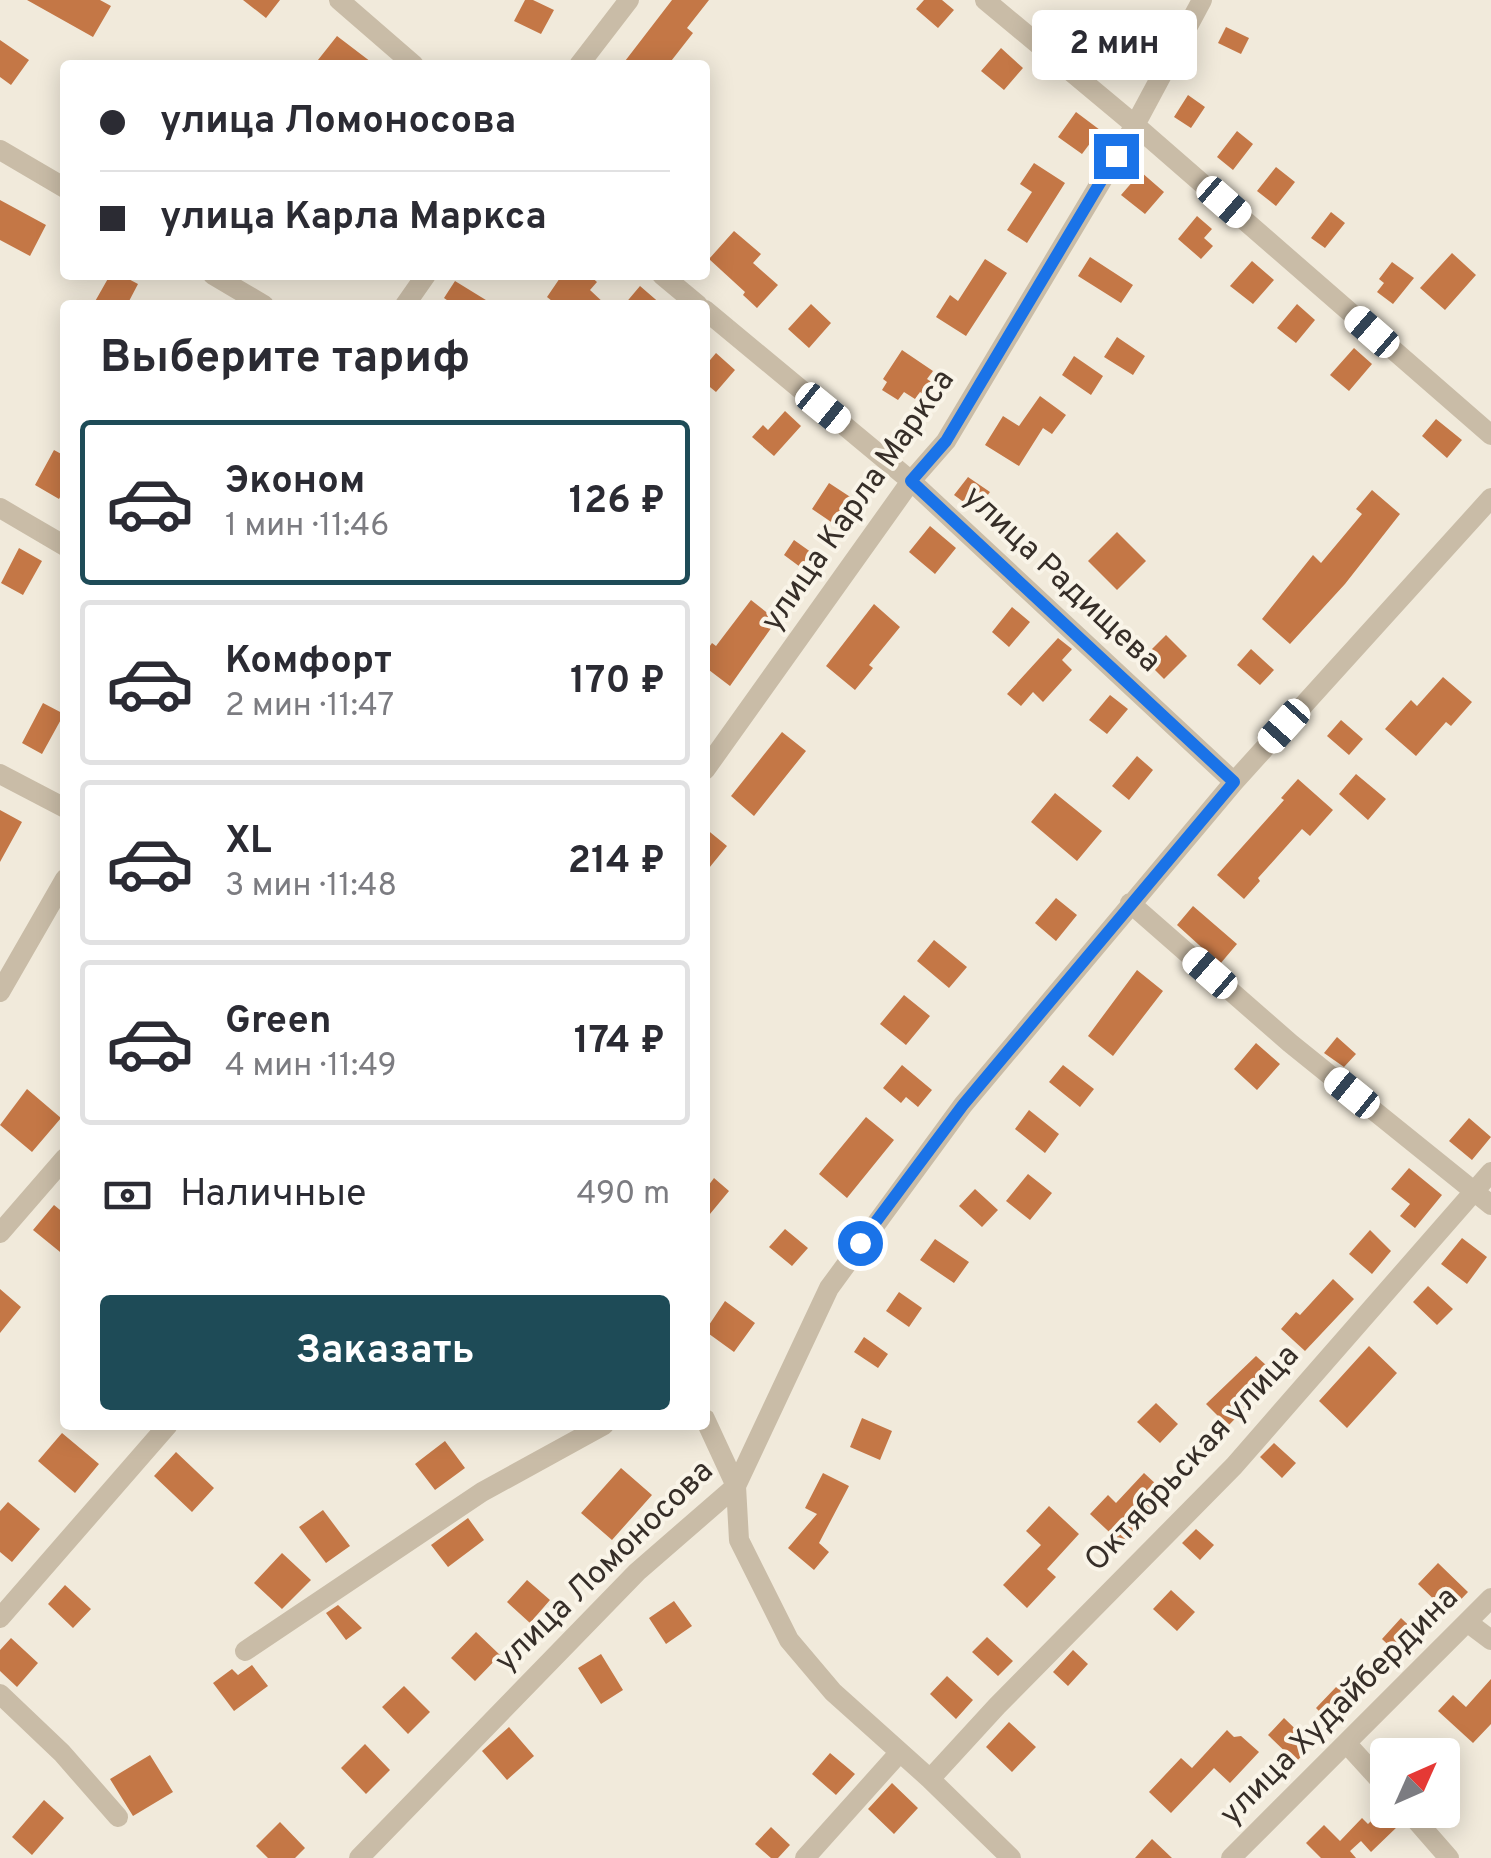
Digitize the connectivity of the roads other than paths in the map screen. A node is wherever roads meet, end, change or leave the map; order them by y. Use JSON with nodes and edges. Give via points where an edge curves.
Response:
{"nodes":[{"id":1,"x":339,"y":0,"type":"edge"},
{"id":2,"x":629,"y":0,"type":"edge"},
{"id":3,"x":985,"y":0,"type":"edge"},
{"id":4,"x":1202,"y":0,"type":"edge"},
{"id":5,"x":408,"y":60,"type":"edge"},
{"id":6,"x":583,"y":60,"type":"edge"},
{"id":7,"x":1135,"y":125,"type":"junction"},
{"id":8,"x":0,"y":150,"type":"edge"},
{"id":9,"x":60,"y":185,"type":"edge"},
{"id":10,"x":222,"y":280,"type":"edge"},
{"id":11,"x":668,"y":280,"type":"edge"},
{"id":12,"x":256,"y":300,"type":"edge"},
{"id":13,"x":692,"y":300,"type":"edge"},
{"id":14,"x":710,"y":314,"type":"edge"},
{"id":15,"x":1491,"y":435,"type":"edge"},
{"id":16,"x":911,"y":481,"type":"junction"},
{"id":17,"x":1491,"y":498,"type":"edge"},
{"id":18,"x":0,"y":508,"type":"edge"},
{"id":19,"x":60,"y":543,"type":"edge"},
{"id":20,"x":710,"y":763,"type":"edge"},
{"id":21,"x":0,"y":774,"type":"edge"},
{"id":22,"x":1234,"y":782,"type":"junction"},
{"id":23,"x":60,"y":805,"type":"edge"},
{"id":24,"x":60,"y":889,"type":"edge"},
{"id":25,"x":1130,"y":903,"type":"junction"},
{"id":26,"x":0,"y":992,"type":"edge"},
{"id":27,"x":60,"y":1164,"type":"edge"},
{"id":28,"x":1491,"y":1172,"type":"edge"},
{"id":29,"x":1483,"y":1198,"type":"edge"},
{"id":30,"x":0,"y":1232,"type":"edge"},
{"id":31,"x":164,"y":1430,"type":"edge"},
{"id":32,"x":595,"y":1430,"type":"edge"},
{"id":33,"x":710,"y":1430,"type":"edge"},
{"id":34,"x":736,"y":1486,"type":"junction"},
{"id":35,"x":1491,"y":1598,"type":"edge"},
{"id":36,"x":0,"y":1618,"type":"edge"},
{"id":37,"x":1467,"y":1622,"type":"junction"},
{"id":38,"x":1491,"y":1640,"type":"edge"},
{"id":39,"x":245,"y":1651,"type":"dead end"},
{"id":40,"x":0,"y":1694,"type":"edge"},
{"id":41,"x":1348,"y":1744,"type":"junction"},
{"id":42,"x":900,"y":1752,"type":"junction"},
{"id":43,"x":1370,"y":1768,"type":"edge"},
{"id":44,"x":930,"y":1779,"type":"junction"},
{"id":45,"x":118,"y":1817,"type":"dead end"},
{"id":46,"x":1422,"y":1828,"type":"edge"},
{"id":47,"x":359,"y":1858,"type":"edge"},
{"id":48,"x":805,"y":1858,"type":"edge"},
{"id":49,"x":1011,"y":1858,"type":"edge"},
{"id":50,"x":1231,"y":1858,"type":"edge"},
{"id":51,"x":1450,"y":1858,"type":"edge"}],
"edges":[{"from":1,"to":5,"type":"street"},
{"from":2,"to":6,"type":"street"},
{"from":3,"to":7,"type":"street"},
{"from":4,"to":7,"type":"street","name":"улица Карла Маркса"},
{"from":7,"to":15,"type":"street"},
{"from":7,"to":16,"type":"street","name":"улица Карла Маркса","via":[[946,441]]},
{"from":8,"to":9,"type":"street"},
{"from":10,"to":12,"type":"street"},
{"from":11,"to":13,"type":"street"},
{"from":14,"to":16,"type":"street","name":"улица Радищева"},
{"from":16,"to":20,"type":"street","name":"улица Карла Маркса"},
{"from":16,"to":22,"type":"street","name":"улица Радищева"},
{"from":17,"to":22,"type":"street","name":"улица Ломоносова"},
{"from":18,"to":19,"type":"street"},
{"from":21,"to":23,"type":"street"},
{"from":22,"to":25,"type":"street","name":"улица Ломоносова"},
{"from":24,"to":26,"type":"street"},
{"from":25,"to":29,"type":"street"},
{"from":25,"to":34,"type":"street","name":"улица Ломоносова","via":[[963,1105],[829,1288]]},
{"from":27,"to":30,"type":"street"},
{"from":28,"to":29,"type":"street","name":"Октябрьская улица"},
{"from":29,"to":44,"type":"street","name":"Октябрьская улица"},
{"from":31,"to":36,"type":"street"},
{"from":32,"to":39,"type":"street","via":[[482,1492]]},
{"from":33,"to":34,"type":"street"},
{"from":34,"to":42,"type":"street","via":[[739,1540],[789,1640],[833,1692]]},
{"from":34,"to":47,"type":"street","name":"улица Ломоносова","via":[[638,1572]]},
{"from":35,"to":37,"type":"street","name":"улица Худайбердина"},
{"from":37,"to":38,"type":"street"},
{"from":37,"to":41,"type":"street","name":"улица Худайбердина"},
{"from":40,"to":45,"type":"street"},
{"from":41,"to":43,"type":"street"},
{"from":41,"to":50,"type":"street","name":"улица Худайбердина"},
{"from":42,"to":44,"type":"street"},
{"from":42,"to":48,"type":"street"},
{"from":44,"to":49,"type":"street"},
{"from":46,"to":51,"type":"street"}]}
